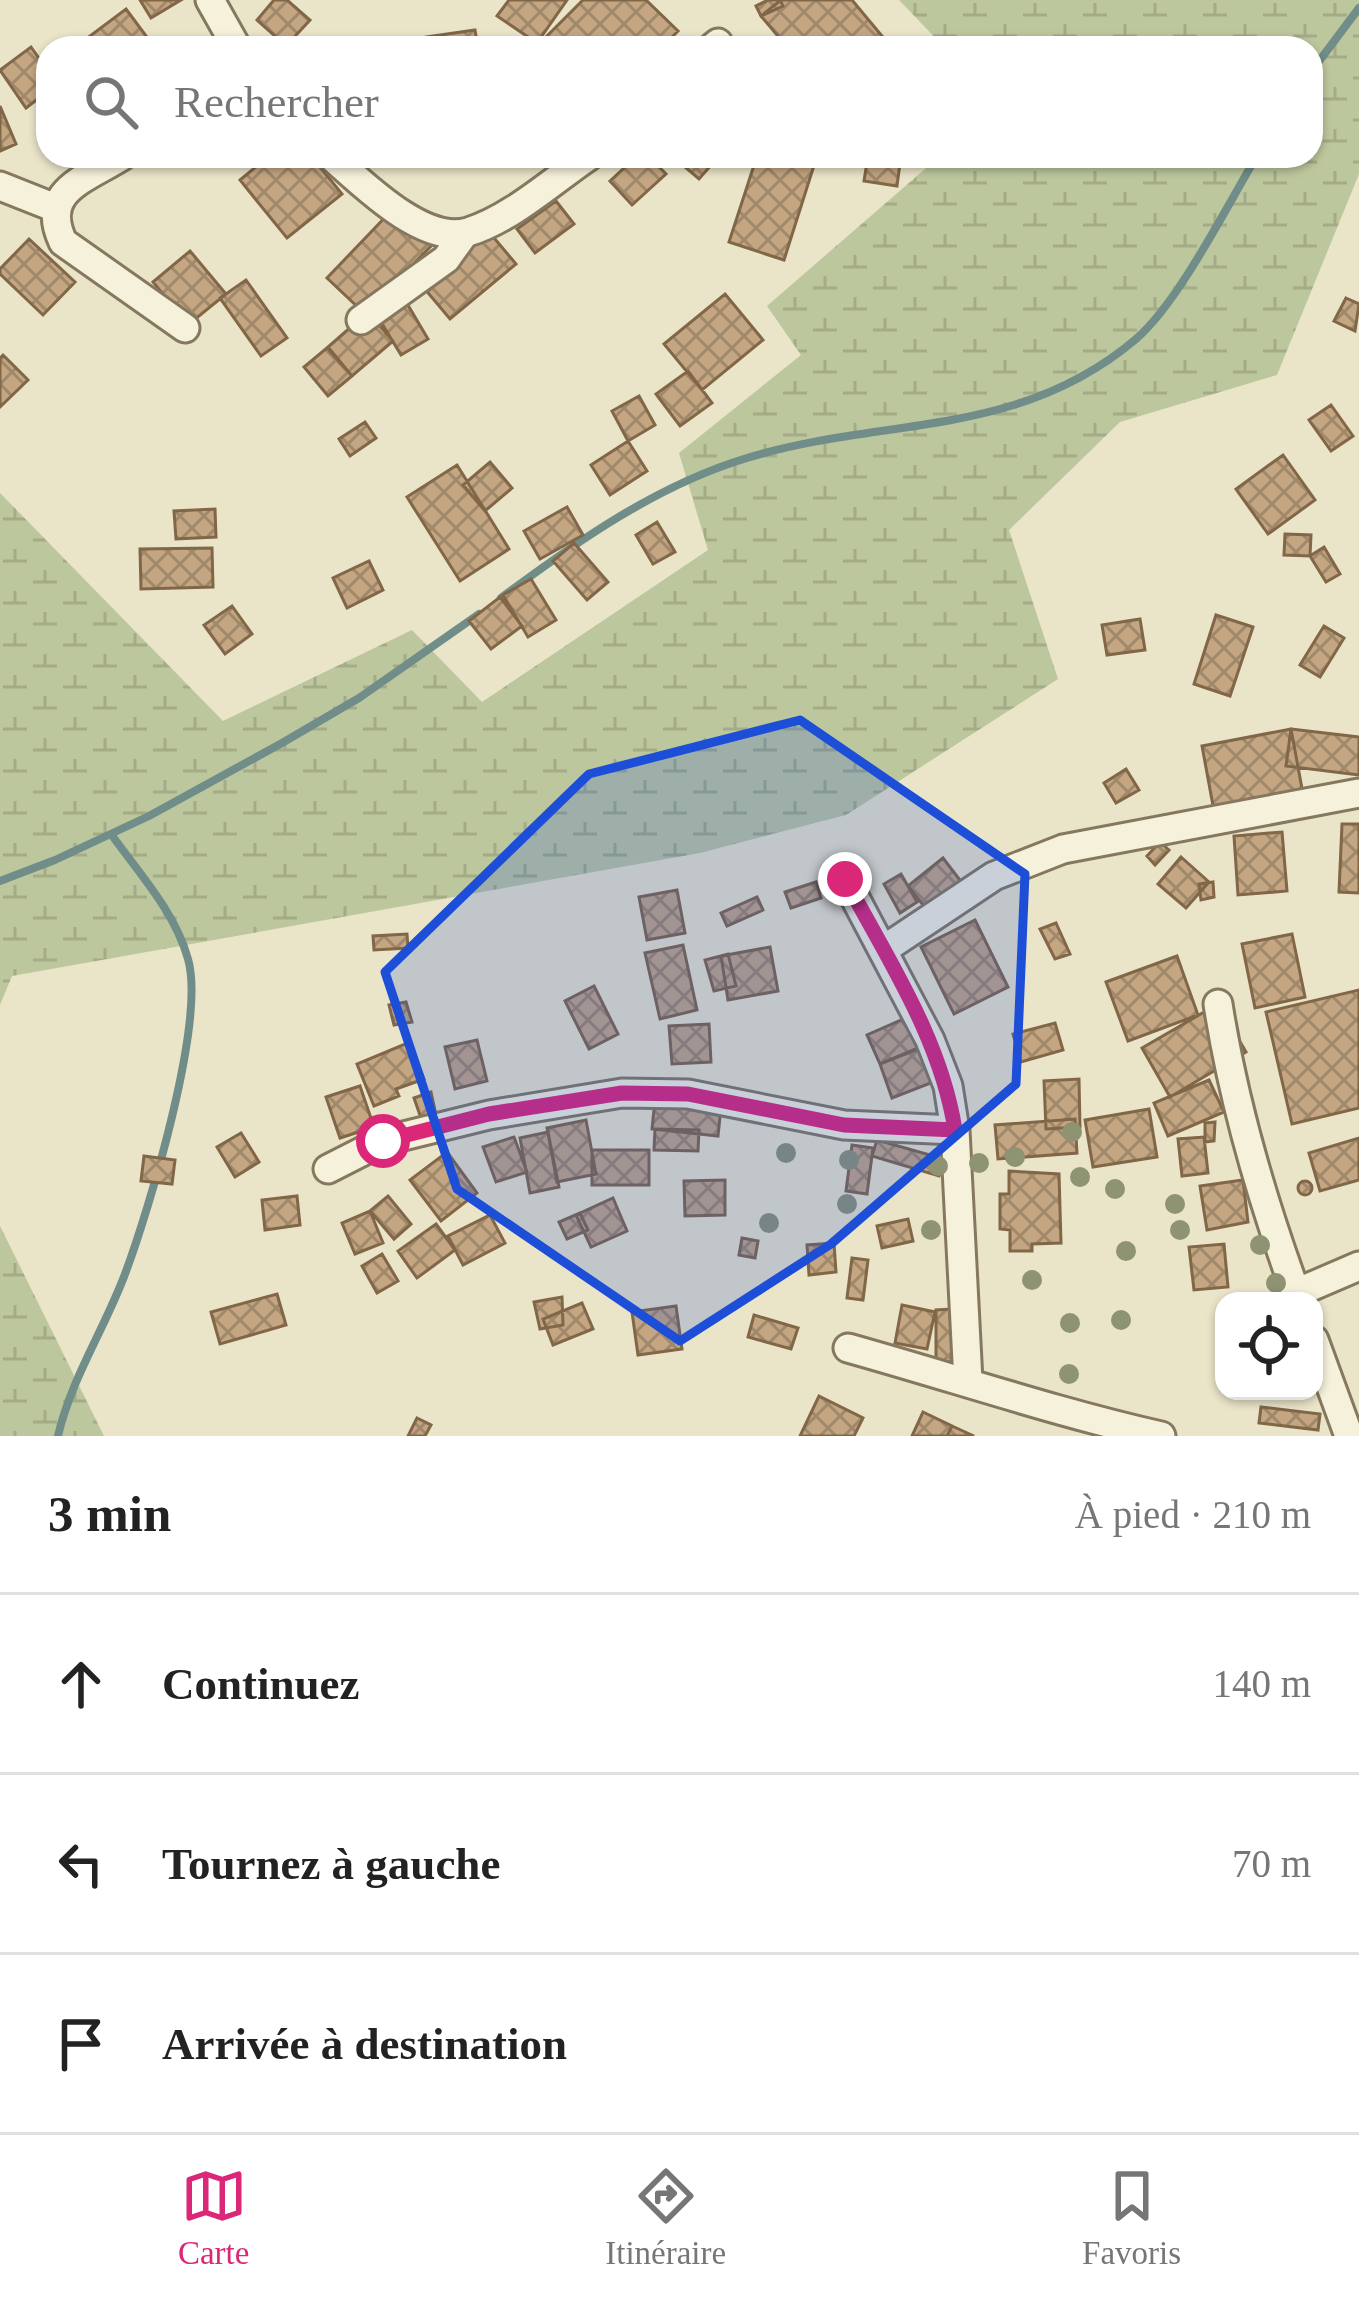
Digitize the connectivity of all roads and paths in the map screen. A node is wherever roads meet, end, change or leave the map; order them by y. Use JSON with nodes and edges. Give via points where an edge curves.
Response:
{"nodes":[{"id":1,"x":211,"y":0,"type":"edge"},
{"id":2,"x":230,"y":36,"type":"edge"},
{"id":3,"x":103,"y":168,"type":"edge"},
{"id":4,"x":345,"y":168,"type":"edge"},
{"id":5,"x":572,"y":168,"type":"edge"},
{"id":6,"x":0,"y":186,"type":"edge"},
{"id":7,"x":53,"y":207,"type":"junction"},
{"id":8,"x":464,"y":234,"type":"junction"},
{"id":9,"x":361,"y":320,"type":"dead end"},
{"id":10,"x":184,"y":328,"type":"dead end"},
{"id":11,"x":1359,"y":793,"type":"edge"},
{"id":12,"x":845,"y":879,"type":"dead end"},
{"id":13,"x":883,"y":950,"type":"junction"},
{"id":14,"x":1218,"y":1004,"type":"dead end"},
{"id":15,"x":955,"y":1130,"type":"junction"},
{"id":16,"x":328,"y":1169,"type":"dead end"},
{"id":17,"x":1359,"y":1266,"type":"edge"},
{"id":18,"x":1296,"y":1292,"type":"edge"},
{"id":19,"x":1308,"y":1292,"type":"edge"},
{"id":20,"x":848,"y":1348,"type":"dead end"},
{"id":21,"x":1323,"y":1365,"type":"edge"},
{"id":22,"x":968,"y":1382,"type":"junction"},
{"id":23,"x":1161,"y":1436,"type":"edge"},
{"id":24,"x":1349,"y":1436,"type":"edge"}],
"edges":[{"from":1,"to":2,"type":"street"},
{"from":3,"to":7,"type":"street"},
{"from":4,"to":8,"type":"street","via":[[424,226]]},
{"from":5,"to":8,"type":"street"},
{"from":6,"to":7,"type":"street"},
{"from":7,"to":10,"type":"street","via":[[63,242]]},
{"from":8,"to":9,"type":"street","via":[[446,259]]},
{"from":11,"to":13,"type":"street","via":[[1063,849],[994,876]]},
{"from":12,"to":13,"type":"street"},
{"from":13,"to":15,"type":"street","via":[[930,1040]]},
{"from":14,"to":18,"type":"street","via":[[1252,1162]]},
{"from":15,"to":16,"type":"street","via":[[844,1125],[688,1094],[622,1093],[383,1141]]},
{"from":15,"to":22,"type":"street"},
{"from":17,"to":19,"type":"street"},
{"from":20,"to":22,"type":"street"},
{"from":21,"to":24,"type":"street"},
{"from":22,"to":23,"type":"street"}]}
